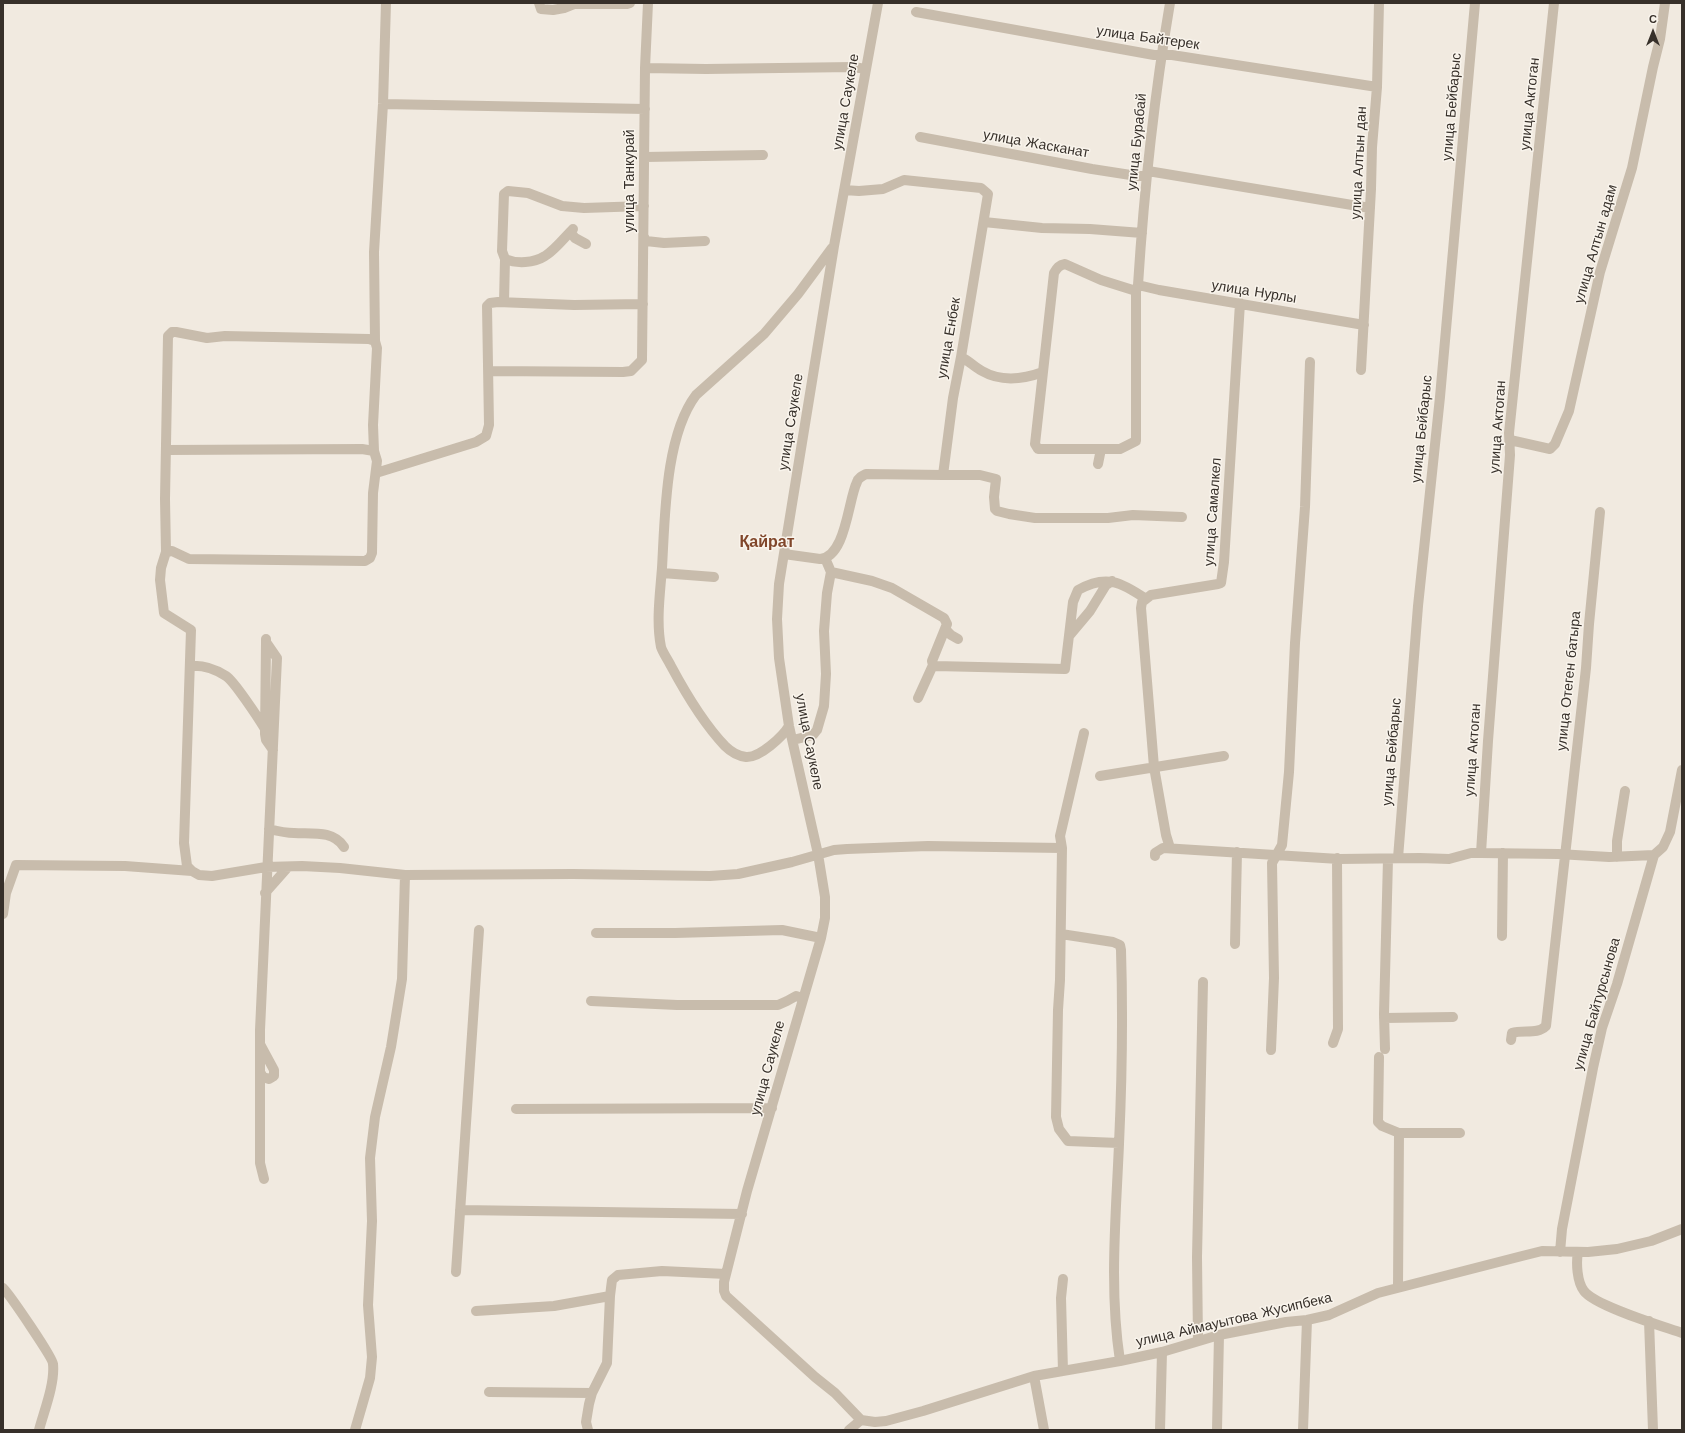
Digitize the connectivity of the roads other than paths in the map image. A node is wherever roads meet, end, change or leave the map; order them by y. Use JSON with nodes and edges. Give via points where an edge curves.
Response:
{"nodes":[{"id":1,"x":386,"y":3,"type":"edge"},
{"id":2,"x":539,"y":3,"type":"edge"},
{"id":3,"x":630,"y":3,"type":"edge"},
{"id":4,"x":648,"y":3,"type":"edge"},
{"id":5,"x":878,"y":3,"type":"edge"},
{"id":6,"x":1170,"y":3,"type":"edge"},
{"id":7,"x":1379,"y":3,"type":"edge"},
{"id":8,"x":1475,"y":3,"type":"edge"},
{"id":9,"x":1554,"y":3,"type":"edge"},
{"id":10,"x":1665,"y":3,"type":"edge"},
{"id":11,"x":916,"y":12,"type":"dead end"},
{"id":12,"x":1161,"y":56,"type":"junction"},
{"id":13,"x":645,"y":68,"type":"junction"},
{"id":14,"x":866,"y":69,"type":"junction"},
{"id":15,"x":1377,"y":87,"type":"junction"},
{"id":16,"x":383,"y":104,"type":"junction"},
{"id":17,"x":645,"y":109,"type":"junction"},
{"id":18,"x":920,"y":137,"type":"dead end"},
{"id":19,"x":763,"y":155,"type":"dead end"},
{"id":20,"x":645,"y":157,"type":"junction"},
{"id":21,"x":1147,"y":174,"type":"junction"},
{"id":22,"x":844,"y":190,"type":"junction"},
{"id":23,"x":644,"y":206,"type":"junction"},
{"id":24,"x":1370,"y":208,"type":"junction"},
{"id":25,"x":984,"y":222,"type":"junction"},
{"id":26,"x":1142,"y":233,"type":"junction"},
{"id":27,"x":644,"y":237,"type":"junction"},
{"id":28,"x":705,"y":241,"type":"dead end"},
{"id":29,"x":586,"y":244,"type":"dead end"},
{"id":30,"x":834,"y":246,"type":"junction"},
{"id":31,"x":505,"y":259,"type":"junction"},
{"id":32,"x":1137,"y":288,"type":"junction"},
{"id":33,"x":504,"y":302,"type":"junction"},
{"id":34,"x":1240,"y":303,"type":"junction"},
{"id":35,"x":643,"y":304,"type":"junction"},
{"id":36,"x":1364,"y":325,"type":"junction"},
{"id":37,"x":375,"y":341,"type":"junction"},
{"id":38,"x":961,"y":357,"type":"junction"},
{"id":39,"x":1310,"y":362,"type":"dead end"},
{"id":40,"x":1361,"y":370,"type":"dead end"},
{"id":41,"x":489,"y":371,"type":"junction"},
{"id":42,"x":1044,"y":372,"type":"junction"},
{"id":43,"x":1510,"y":440,"type":"junction"},
{"id":44,"x":1101,"y":449,"type":"junction"},
{"id":45,"x":167,"y":450,"type":"junction"},
{"id":46,"x":375,"y":456,"type":"junction"},
{"id":47,"x":1098,"y":464,"type":"dead end"},
{"id":48,"x":388,"y":469,"type":"junction"},
{"id":49,"x":376,"y":474,"type":"junction"},
{"id":50,"x":943,"y":475,"type":"junction"},
{"id":51,"x":1600,"y":512,"type":"dead end"},
{"id":52,"x":1182,"y":517,"type":"dead end"},
{"id":53,"x":166,"y":552,"type":"junction"},
{"id":54,"x":784,"y":554,"type":"junction"},
{"id":55,"x":824,"y":558,"type":"junction"},
{"id":56,"x":831,"y":572,"type":"junction"},
{"id":57,"x":662,"y":573,"type":"junction"},
{"id":58,"x":714,"y":577,"type":"dead end"},
{"id":59,"x":1112,"y":581,"type":"junction"},
{"id":60,"x":1146,"y":599,"type":"junction"},
{"id":61,"x":945,"y":629,"type":"junction"},
{"id":62,"x":1069,"y":636,"type":"junction"},
{"id":63,"x":958,"y":640,"type":"dead end"},
{"id":64,"x":932,"y":664,"type":"junction"},
{"id":65,"x":190,"y":666,"type":"junction"},
{"id":66,"x":918,"y":698,"type":"dead end"},
{"id":67,"x":790,"y":726,"type":"junction"},
{"id":68,"x":265,"y":729,"type":"junction"},
{"id":69,"x":1084,"y":733,"type":"dead end"},
{"id":70,"x":793,"y":740,"type":"junction"},
{"id":71,"x":273,"y":750,"type":"junction"},
{"id":72,"x":1224,"y":756,"type":"dead end"},
{"id":73,"x":1154,"y":767,"type":"junction"},
{"id":74,"x":1682,"y":770,"type":"edge"},
{"id":75,"x":1100,"y":776,"type":"dead end"},
{"id":76,"x":1625,"y":791,"type":"dead end"},
{"id":77,"x":269,"y":829,"type":"junction"},
{"id":78,"x":344,"y":847,"type":"dead end"},
{"id":79,"x":1062,"y":848,"type":"junction"},
{"id":80,"x":1170,"y":848,"type":"junction"},
{"id":81,"x":1237,"y":852,"type":"junction"},
{"id":82,"x":1481,"y":853,"type":"junction"},
{"id":83,"x":1503,"y":853,"type":"junction"},
{"id":84,"x":818,"y":854,"type":"junction"},
{"id":85,"x":1565,"y":854,"type":"junction"},
{"id":86,"x":1277,"y":855,"type":"junction"},
{"id":87,"x":1654,"y":855,"type":"junction"},
{"id":88,"x":1154,"y":856,"type":"dead end"},
{"id":89,"x":1617,"y":857,"type":"junction"},
{"id":90,"x":1337,"y":858,"type":"junction"},
{"id":91,"x":1398,"y":858,"type":"junction"},
{"id":92,"x":1388,"y":859,"type":"junction"},
{"id":93,"x":266,"y":867,"type":"junction"},
{"id":94,"x":288,"y":867,"type":"junction"},
{"id":95,"x":192,"y":871,"type":"junction"},
{"id":96,"x":405,"y":875,"type":"junction"},
{"id":97,"x":265,"y":893,"type":"junction"},
{"id":98,"x":3,"y":914,"type":"edge"},
{"id":99,"x":479,"y":930,"type":"dead end"},
{"id":100,"x":596,"y":933,"type":"dead end"},
{"id":101,"x":1061,"y":934,"type":"junction"},
{"id":102,"x":1502,"y":936,"type":"dead end"},
{"id":103,"x":821,"y":938,"type":"junction"},
{"id":104,"x":1235,"y":944,"type":"dead end"},
{"id":105,"x":1203,"y":982,"type":"dead end"},
{"id":106,"x":802,"y":998,"type":"junction"},
{"id":107,"x":591,"y":1001,"type":"dead end"},
{"id":108,"x":1453,"y":1017,"type":"dead end"},
{"id":109,"x":1384,"y":1018,"type":"junction"},
{"id":110,"x":1511,"y":1040,"type":"dead end"},
{"id":111,"x":1333,"y":1042,"type":"dead end"},
{"id":112,"x":260,"y":1044,"type":"junction"},
{"id":113,"x":1271,"y":1050,"type":"dead end"},
{"id":114,"x":260,"y":1072,"type":"junction"},
{"id":115,"x":772,"y":1108,"type":"junction"},
{"id":116,"x":516,"y":1109,"type":"dead end"},
{"id":117,"x":1399,"y":1133,"type":"junction"},
{"id":118,"x":1460,"y":1133,"type":"dead end"},
{"id":119,"x":1119,"y":1143,"type":"junction"},
{"id":120,"x":264,"y":1179,"type":"dead end"},
{"id":121,"x":460,"y":1210,"type":"junction"},
{"id":122,"x":742,"y":1214,"type":"junction"},
{"id":123,"x":1682,"y":1229,"type":"edge"},
{"id":124,"x":1560,"y":1252,"type":"junction"},
{"id":125,"x":1578,"y":1252,"type":"junction"},
{"id":126,"x":456,"y":1272,"type":"dead end"},
{"id":127,"x":726,"y":1274,"type":"junction"},
{"id":128,"x":1063,"y":1279,"type":"dead end"},
{"id":129,"x":1398,"y":1287,"type":"junction"},
{"id":130,"x":3,"y":1288,"type":"edge"},
{"id":131,"x":610,"y":1296,"type":"junction"},
{"id":132,"x":476,"y":1311,"type":"dead end"},
{"id":133,"x":1306,"y":1320,"type":"junction"},
{"id":134,"x":1649,"y":1321,"type":"junction"},
{"id":135,"x":1682,"y":1333,"type":"edge"},
{"id":136,"x":1219,"y":1335,"type":"junction"},
{"id":137,"x":1198,"y":1341,"type":"junction"},
{"id":138,"x":1162,"y":1352,"type":"junction"},
{"id":139,"x":1120,"y":1361,"type":"junction"},
{"id":140,"x":1063,"y":1371,"type":"junction"},
{"id":141,"x":1034,"y":1376,"type":"junction"},
{"id":142,"x":489,"y":1392,"type":"dead end"},
{"id":143,"x":592,"y":1393,"type":"junction"},
{"id":144,"x":861,"y":1420,"type":"junction"},
{"id":145,"x":39,"y":1430,"type":"edge"},
{"id":146,"x":355,"y":1430,"type":"edge"},
{"id":147,"x":588,"y":1430,"type":"edge"},
{"id":148,"x":849,"y":1430,"type":"edge"},
{"id":149,"x":1044,"y":1430,"type":"edge"},
{"id":150,"x":1160,"y":1430,"type":"edge"},
{"id":151,"x":1217,"y":1430,"type":"edge"},
{"id":152,"x":1302,"y":1430,"type":"edge"},
{"id":153,"x":1653,"y":1430,"type":"edge"}],
"edges":[{"from":1,"to":16,"type":"street"},
{"from":2,"to":3,"type":"street","via":[[541,9],[554,10],[574,4]]},
{"from":4,"to":13,"type":"street","name":"улица Танкурай"},
{"from":5,"to":14,"type":"street","name":"улица Саукеле"},
{"from":6,"to":12,"type":"street","name":"улица Бурабай"},
{"from":7,"to":15,"type":"street","name":"улица Алтын дан"},
{"from":8,"to":91,"type":"street","name":"улица Бейбарыс","via":[[1418,606]]},
{"from":9,"to":43,"type":"street","name":"улица Актоган","via":[[1520,313]]},
{"from":10,"to":43,"type":"street","name":"улица Алтын адам","via":[[1660,39],[1632,168],[1600,272],[1569,411],[1555,444],[1550,449]]},
{"from":11,"to":12,"type":"street","name":"улица Байтерек"},
{"from":12,"to":15,"type":"street","name":"улица Байтерек","via":[[1172,55]]},
{"from":12,"to":21,"type":"street","name":"улица Бурабай"},
{"from":13,"to":14,"type":"street"},
{"from":13,"to":17,"type":"street","name":"улица Танкурай"},
{"from":14,"to":22,"type":"street","name":"улица Саукеле"},
{"from":15,"to":24,"type":"street","name":"улица Алтын дан"},
{"from":16,"to":17,"type":"street"},
{"from":16,"to":37,"type":"street","via":[[374,252]]},
{"from":17,"to":20,"type":"street","name":"улица Танкурай"},
{"from":18,"to":21,"type":"street","name":"улица Жасканат","via":[[1092,169],[1137,176]]},
{"from":19,"to":20,"type":"street"},
{"from":20,"to":23,"type":"street","name":"улица Танкурай"},
{"from":21,"to":24,"type":"street","name":"улица Жасканат"},
{"from":21,"to":26,"type":"street","name":"улица Бурабай"},
{"from":22,"to":25,"type":"street","name":"улица Енбек","via":[[859,192],[883,189],[904,180],[980,188],[988,194]]},
{"from":22,"to":30,"type":"street","name":"улица Саукеле"},
{"from":23,"to":27,"type":"street","name":"улица Танкурай"},
{"from":23,"to":31,"type":"street","via":[[562,206],[528,193],[508,191],[504,194],[503,212],[502,251]]},
{"from":24,"to":36,"type":"street","name":"улица Алтын дан"},
{"from":25,"to":26,"type":"street"},
{"from":25,"to":38,"type":"street","name":"улица Енбек"},
{"from":26,"to":32,"type":"street","name":"улица Бурабай"},
{"from":27,"to":28,"type":"street","via":[[646,241],[664,243]]},
{"from":27,"to":35,"type":"street","name":"улица Танкурай"},
{"from":29,"to":31,"type":"street","via":[[575,238],[572,231],[546,256],[529,262],[512,262]]},
{"from":30,"to":54,"type":"street","name":"улица Саукеле"},
{"from":30,"to":57,"type":"street","via":[[764,334],[696,395],[689,405],[680,426],[666,499]]},
{"from":31,"to":33,"type":"street"},
{"from":32,"to":34,"type":"street","name":"улица Нурлы"},
{"from":32,"to":42,"type":"street","name":"улица Нурлы","via":[[1101,280],[1065,264],[1056,268]]},
{"from":32,"to":44,"type":"street","name":"улица Бурабай","via":[[1136,441],[1120,449]]},
{"from":33,"to":35,"type":"street"},
{"from":33,"to":41,"type":"street","via":[[490,303],[487,306]]},
{"from":34,"to":36,"type":"street","name":"улица Нурлы"},
{"from":34,"to":60,"type":"street","name":"улица Самалкел","via":[[1221,583],[1151,595]]},
{"from":35,"to":41,"type":"street","name":"улица Танкурай","via":[[642,360],[631,371]]},
{"from":36,"to":40,"type":"street","name":"улица Алтын дан"},
{"from":37,"to":45,"type":"street","via":[[225,336],[207,338],[172,332],[168,336]]},
{"from":37,"to":46,"type":"street"},
{"from":38,"to":42,"type":"street","via":[[983,372],[1001,378],[1017,379]]},
{"from":38,"to":50,"type":"street","name":"улица Енбек"},
{"from":39,"to":86,"type":"street","via":[[1305,507],[1289,772],[1284,836]]},
{"from":41,"to":48,"type":"street","via":[[489,425],[486,436],[469,444]]},
{"from":42,"to":44,"type":"street","via":[[1036,447]]},
{"from":43,"to":82,"type":"street","name":"улица Актоган"},
{"from":44,"to":47,"type":"street"},
{"from":45,"to":46,"type":"street","via":[[362,449]]},
{"from":45,"to":53,"type":"street"},
{"from":46,"to":48,"type":"street","via":[[382,468]]},
{"from":46,"to":49,"type":"street"},
{"from":48,"to":49,"type":"street"},
{"from":49,"to":53,"type":"street","via":[[373,493],[372,553],[370,558],[365,560],[189,559],[172,551]]},
{"from":50,"to":52,"type":"street","via":[[996,479],[995,509],[1009,514],[1036,518],[1108,518],[1132,515]]},
{"from":50,"to":55,"type":"street","via":[[866,474],[860,477],[843,533],[834,550]]},
{"from":51,"to":85,"type":"street","name":"улица Отеген батыра"},
{"from":53,"to":65,"type":"street","via":[[160,580],[164,613],[191,630]]},
{"from":54,"to":55,"type":"street"},
{"from":54,"to":67,"type":"street","name":"улица Саукеле","via":[[777,620],[779,658]]},
{"from":55,"to":56,"type":"street"},
{"from":56,"to":61,"type":"street","via":[[892,588],[944,618],[947,621]]},
{"from":56,"to":70,"type":"street","via":[[824,631],[824,706],[813,735]]},
{"from":57,"to":58,"type":"street"},
{"from":57,"to":67,"type":"street","via":[[659,621],[662,648],[682,686],[726,746],[735,754],[747,757],[756,755]]},
{"from":59,"to":60,"type":"street"},
{"from":59,"to":62,"type":"street"},
{"from":59,"to":62,"type":"street","via":[[1089,584],[1078,590],[1073,602]]},
{"from":60,"to":73,"type":"street","via":[[1140,608]]},
{"from":61,"to":63,"type":"street"},
{"from":61,"to":64,"type":"street"},
{"from":62,"to":64,"type":"street","via":[[1066,669]]},
{"from":64,"to":66,"type":"street"},
{"from":65,"to":68,"type":"street","via":[[202,666],[228,677]]},
{"from":65,"to":95,"type":"street","via":[[184,843],[187,866]]},
{"from":67,"to":70,"type":"street","name":"улица Саукеле"},
{"from":68,"to":71,"type":"street","via":[[266,740]]},
{"from":68,"to":71,"type":"street","via":[[266,640],[277,658]]},
{"from":69,"to":79,"type":"street","via":[[1060,836]]},
{"from":70,"to":84,"type":"street","name":"улица Саукеле"},
{"from":71,"to":77,"type":"street"},
{"from":72,"to":73,"type":"street"},
{"from":73,"to":75,"type":"street"},
{"from":73,"to":80,"type":"street"},
{"from":74,"to":87,"type":"street","name":"улица Байтурсынова","via":[[1670,832],[1663,846]]},
{"from":76,"to":89,"type":"street"},
{"from":77,"to":78,"type":"street","via":[[326,835],[334,837]]},
{"from":77,"to":93,"type":"street"},
{"from":79,"to":84,"type":"street","via":[[928,846],[847,849]]},
{"from":79,"to":101,"type":"street"},
{"from":80,"to":81,"type":"street"},
{"from":80,"to":88,"type":"street","via":[[1163,848],[1154,853]]},
{"from":81,"to":86,"type":"street"},
{"from":81,"to":104,"type":"street"},
{"from":82,"to":83,"type":"street"},
{"from":82,"to":91,"type":"street","via":[[1449,859]]},
{"from":83,"to":85,"type":"street"},
{"from":83,"to":102,"type":"street"},
{"from":84,"to":96,"type":"street","via":[[738,874],[710,876]]},
{"from":84,"to":103,"type":"street","name":"улица Саукеле","via":[[825,897]]},
{"from":85,"to":89,"type":"street"},
{"from":85,"to":110,"type":"street","name":"улица Отеген батыра","via":[[1546,1026],[1541,1030],[1518,1030],[1512,1033]]},
{"from":86,"to":90,"type":"street"},
{"from":86,"to":113,"type":"street","via":[[1272,862],[1274,978]]},
{"from":87,"to":89,"type":"street"},
{"from":87,"to":124,"type":"street","name":"улица Байтурсынова","via":[[1594,1061],[1562,1229]]},
{"from":90,"to":92,"type":"street"},
{"from":90,"to":111,"type":"street","via":[[1338,1029]]},
{"from":91,"to":92,"type":"street"},
{"from":92,"to":109,"type":"street"},
{"from":93,"to":94,"type":"street"},
{"from":93,"to":95,"type":"street","via":[[212,876],[199,875]]},
{"from":93,"to":97,"type":"street"},
{"from":94,"to":96,"type":"street","via":[[340,868]]},
{"from":94,"to":97,"type":"street"},
{"from":95,"to":98,"type":"street","via":[[125,866],[16,865],[6,893]]},
{"from":96,"to":146,"type":"street","via":[[402,979],[391,1047],[374,1117],[370,1158],[372,1221],[368,1305],[372,1357],[370,1378]]},
{"from":97,"to":112,"type":"street"},
{"from":99,"to":121,"type":"street"},
{"from":100,"to":103,"type":"street","via":[[782,930]]},
{"from":101,"to":119,"type":"street","via":[[1120,945],[1122,1009]]},
{"from":101,"to":119,"type":"street","via":[[1056,1117],[1059,1129],[1068,1141]]},
{"from":103,"to":106,"type":"street","name":"улица Саукеле"},
{"from":105,"to":137,"type":"street","via":[[1197,1258]]},
{"from":106,"to":107,"type":"street","via":[[796,996],[778,1005],[677,1005]]},
{"from":106,"to":115,"type":"street","name":"улица Саукеле"},
{"from":108,"to":109,"type":"street"},
{"from":109,"to":117,"type":"street","via":[[1378,1122]]},
{"from":112,"to":114,"type":"street"},
{"from":112,"to":114,"type":"street","via":[[274,1070],[274,1076],[269,1079],[263,1077]]},
{"from":114,"to":120,"type":"street","via":[[260,1163]]},
{"from":115,"to":116,"type":"street"},
{"from":115,"to":122,"type":"street","name":"улица Саукеле"},
{"from":117,"to":118,"type":"street"},
{"from":117,"to":129,"type":"street"},
{"from":119,"to":139,"type":"street","via":[[1114,1294]]},
{"from":121,"to":122,"type":"street"},
{"from":121,"to":126,"type":"street"},
{"from":122,"to":127,"type":"street","name":"улица Саукеле"},
{"from":123,"to":125,"type":"street","name":"улица Аймауытова Жусипбека","via":[[1639,1245]]},
{"from":124,"to":125,"type":"street","name":"улица Аймауытова Жусипбека"},
{"from":124,"to":129,"type":"street","name":"улица Аймауытова Жусипбека","via":[[1542,1251]]},
{"from":125,"to":134,"type":"street","via":[[1579,1276],[1583,1290],[1589,1296]]},
{"from":127,"to":131,"type":"street","via":[[662,1271],[623,1274],[612,1280]]},
{"from":127,"to":144,"type":"street","name":"улица Саукеле","via":[[726,1296],[835,1393]]},
{"from":128,"to":140,"type":"street"},
{"from":129,"to":133,"type":"street","name":"улица Аймауытова Жусипбека","via":[[1329,1315]]},
{"from":130,"to":145,"type":"street","via":[[53,1363],[49,1396]]},
{"from":131,"to":132,"type":"street","via":[[554,1306]]},
{"from":131,"to":143,"type":"street","via":[[607,1364]]},
{"from":133,"to":136,"type":"street","name":"улица Аймауытова Жусипбека"},
{"from":133,"to":152,"type":"street"},
{"from":134,"to":135,"type":"street"},
{"from":134,"to":153,"type":"street"},
{"from":136,"to":137,"type":"street","name":"улица Аймауытова Жусипбека"},
{"from":136,"to":151,"type":"street"},
{"from":137,"to":138,"type":"street","name":"улица Аймауытова Жусипбека"},
{"from":138,"to":139,"type":"street","name":"улица Аймауытова Жусипбека"},
{"from":138,"to":150,"type":"street"},
{"from":139,"to":140,"type":"street","name":"улица Аймауытова Жусипбека"},
{"from":140,"to":141,"type":"street","name":"улица Аймауытова Жусипбека"},
{"from":141,"to":144,"type":"street","name":"улица Аймауытова Жусипбека","via":[[886,1421]]},
{"from":141,"to":149,"type":"street"},
{"from":142,"to":143,"type":"street"},
{"from":143,"to":147,"type":"street","via":[[586,1422]]},
{"from":144,"to":148,"type":"street"}]}
